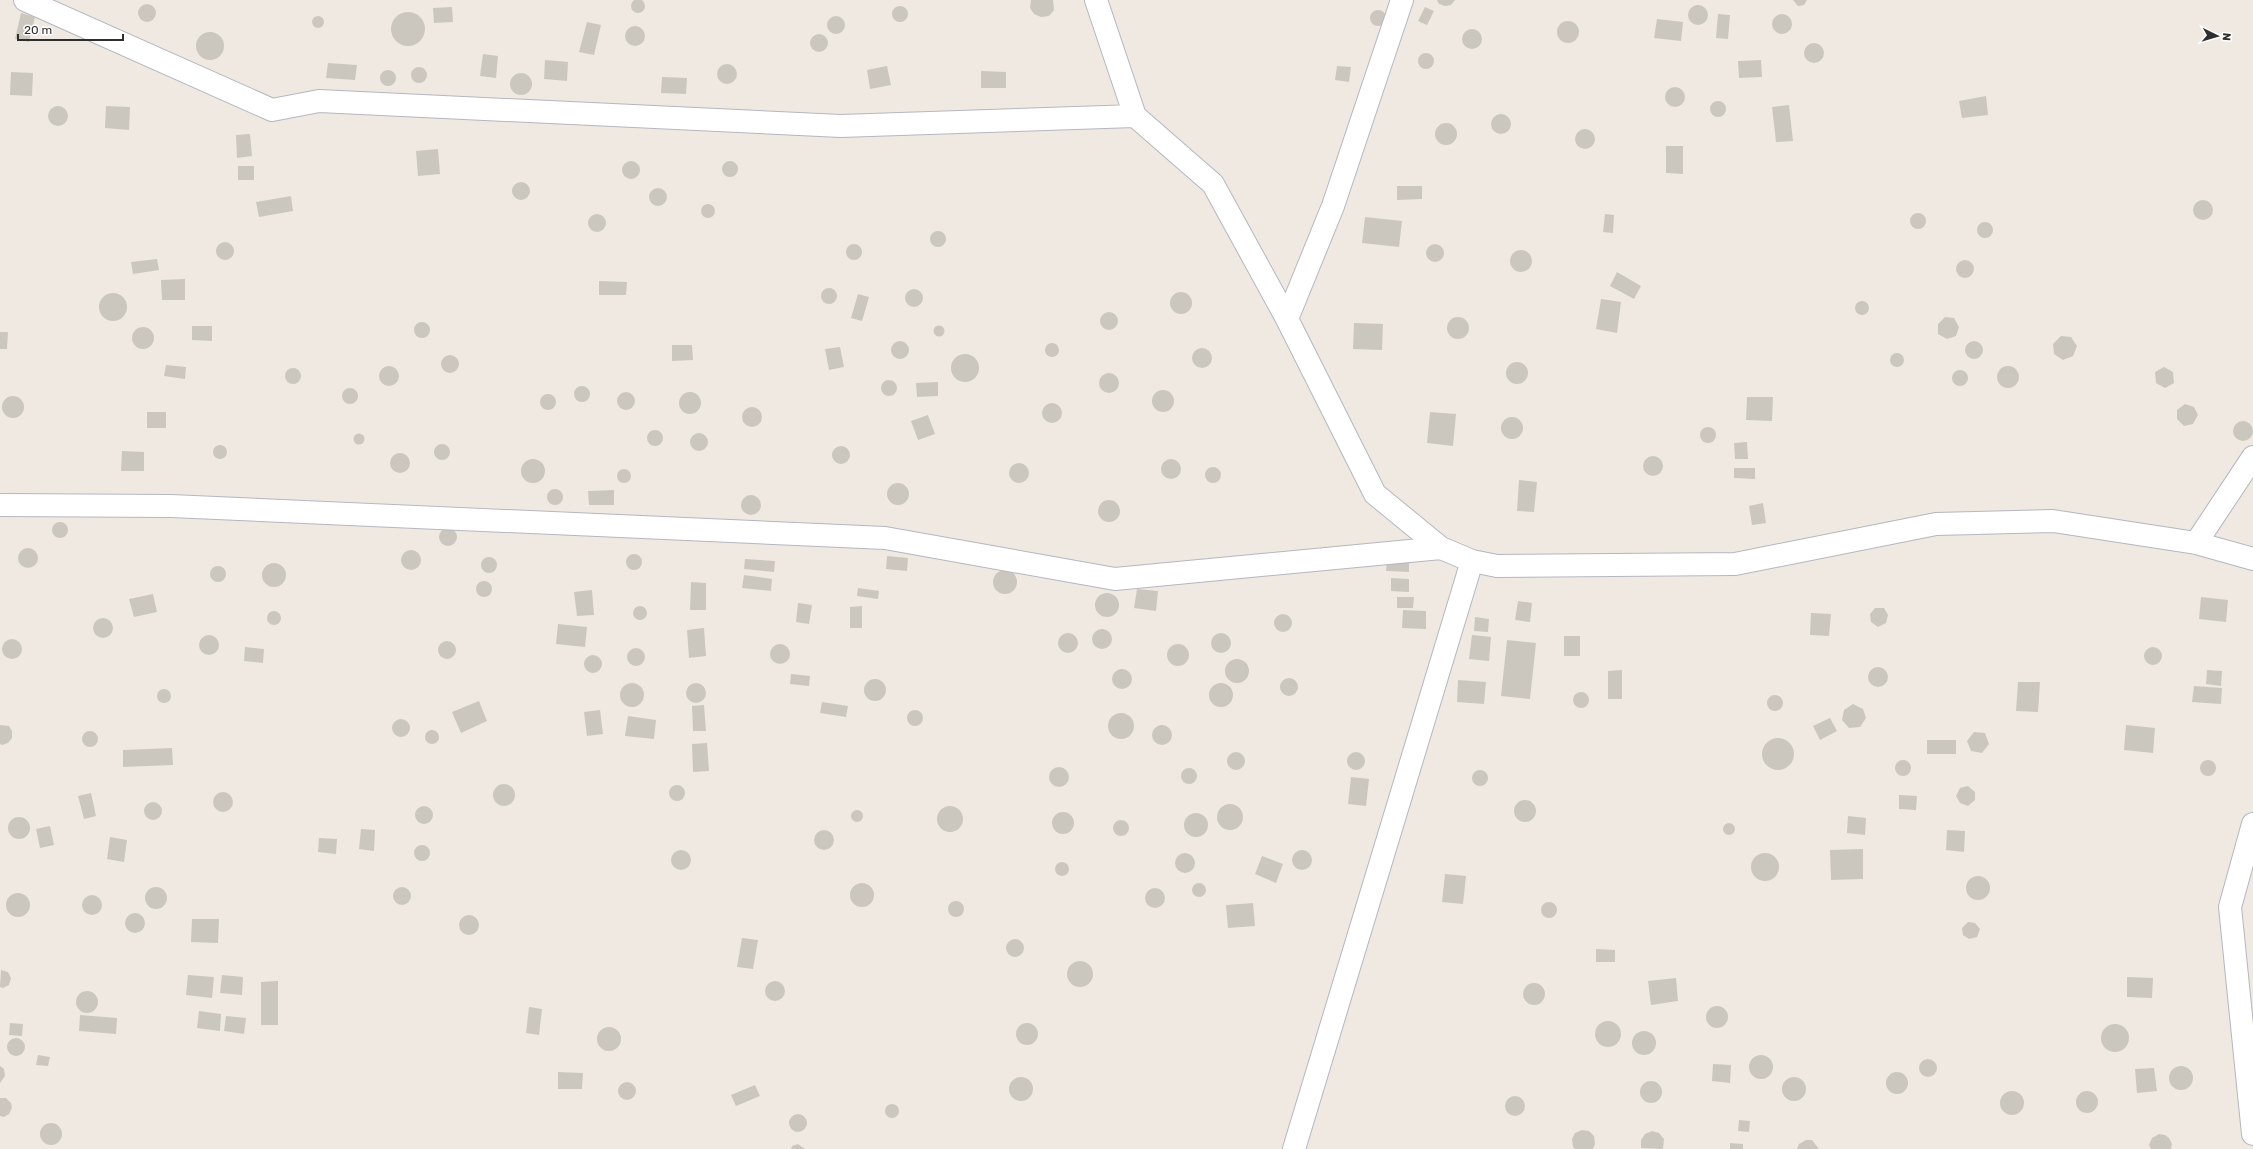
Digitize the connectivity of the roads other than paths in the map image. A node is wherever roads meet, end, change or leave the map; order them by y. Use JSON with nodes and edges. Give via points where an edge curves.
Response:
{"nodes":[{"id":1,"x":25,"y":0,"type":"edge"},
{"id":2,"x":1096,"y":0,"type":"edge"},
{"id":3,"x":1402,"y":0,"type":"edge"},
{"id":4,"x":1135,"y":116,"type":"junction"},
{"id":5,"x":1286,"y":319,"type":"junction"},
{"id":6,"x":2253,"y":457,"type":"edge"},
{"id":7,"x":0,"y":505,"type":"edge"},
{"id":8,"x":2196,"y":543,"type":"junction"},
{"id":9,"x":1441,"y":548,"type":"junction"},
{"id":10,"x":2253,"y":559,"type":"edge"},
{"id":11,"x":1472,"y":561,"type":"junction"},
{"id":12,"x":2253,"y":824,"type":"edge"},
{"id":13,"x":2253,"y":1134,"type":"edge"},
{"id":14,"x":1294,"y":1149,"type":"edge"}],
"edges":[{"from":1,"to":4,"type":"street","via":[[272,110],[319,101],[841,126]]},
{"from":2,"to":4,"type":"street"},
{"from":3,"to":5,"type":"street","via":[[1333,206]]},
{"from":4,"to":5,"type":"street","via":[[1213,184]]},
{"from":5,"to":9,"type":"street","via":[[1375,494]]},
{"from":6,"to":8,"type":"street"},
{"from":7,"to":9,"type":"street","via":[[179,506],[884,538],[1115,579]]},
{"from":8,"to":10,"type":"street"},
{"from":8,"to":11,"type":"street","via":[[2053,521],[1944,524],[1735,564],[1554,567],[1497,566]]},
{"from":9,"to":11,"type":"street"},
{"from":11,"to":14,"type":"street"},
{"from":12,"to":13,"type":"street","via":[[2230,907]]}]}
